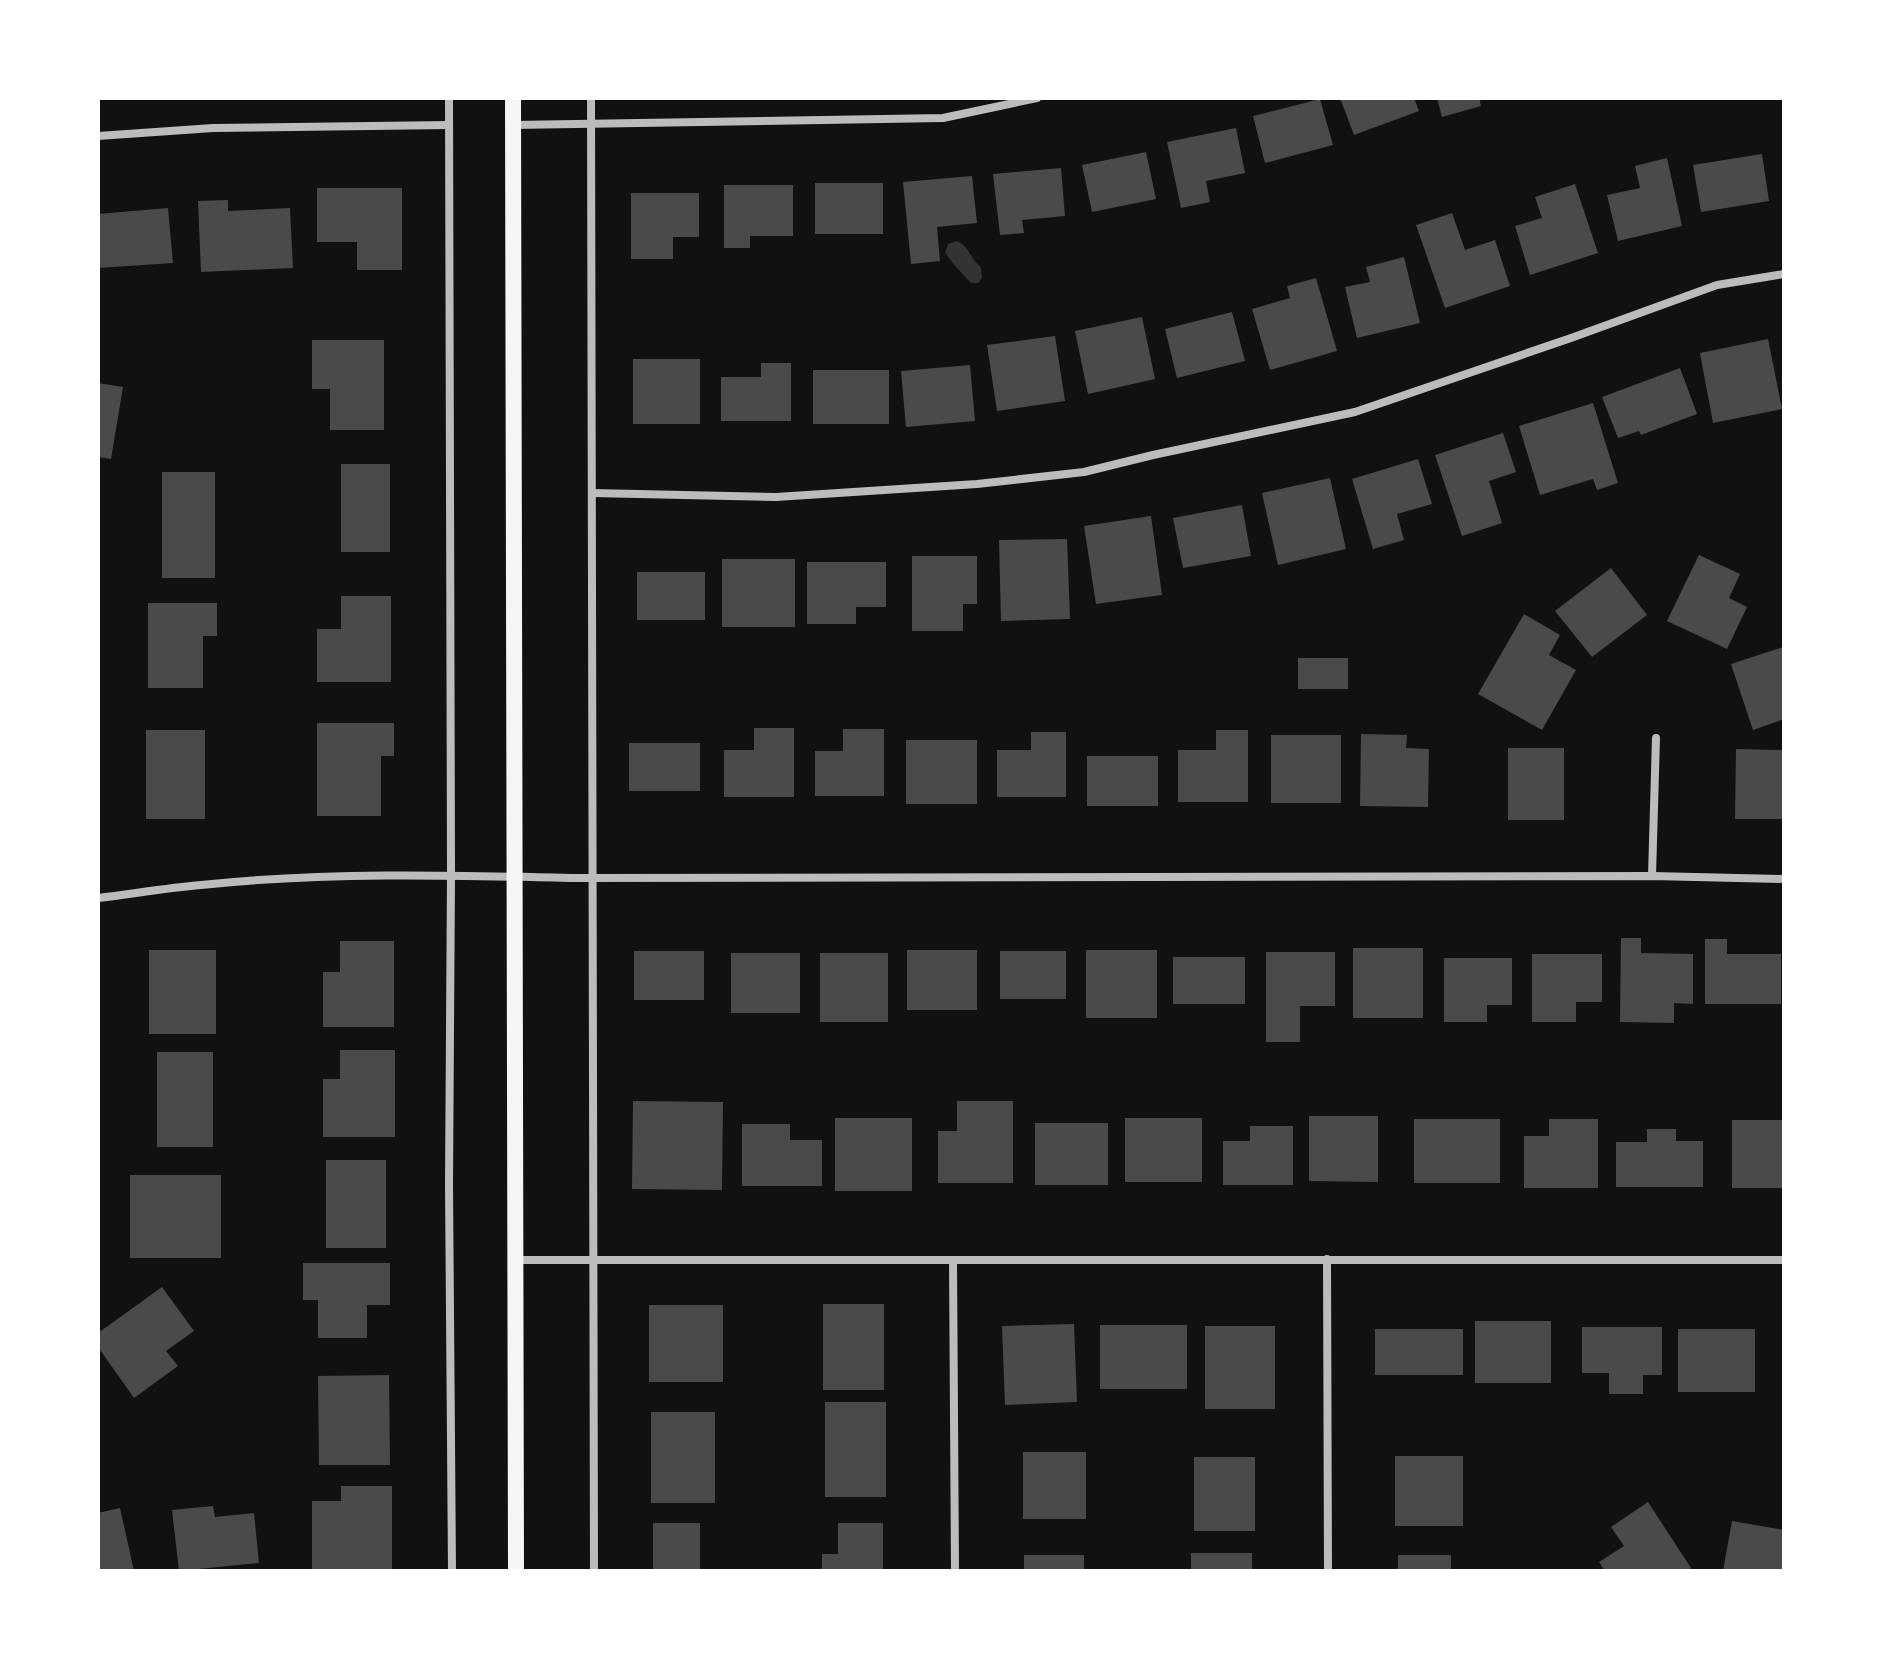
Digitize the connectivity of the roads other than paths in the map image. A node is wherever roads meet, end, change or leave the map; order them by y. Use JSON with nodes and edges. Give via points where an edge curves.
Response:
{"nodes":[{"id":1,"x":449,"y":98,"type":"edge"},
{"id":2,"x":513,"y":98,"type":"edge"},
{"id":3,"x":591,"y":98,"type":"edge"},
{"id":4,"x":1037,"y":98,"type":"edge"},
{"id":5,"x":449,"y":125,"type":"junction"},
{"id":6,"x":513,"y":125,"type":"junction"},
{"id":7,"x":591,"y":125,"type":"junction"},
{"id":8,"x":98,"y":136,"type":"edge"},
{"id":9,"x":1784,"y":274,"type":"edge"},
{"id":10,"x":592,"y":493,"type":"junction"},
{"id":11,"x":1656,"y":738,"type":"dead end"},
{"id":12,"x":451,"y":875,"type":"junction"},
{"id":13,"x":515,"y":876,"type":"junction"},
{"id":14,"x":1652,"y":876,"type":"junction"},
{"id":15,"x":592,"y":878,"type":"junction"},
{"id":16,"x":1784,"y":879,"type":"edge"},
{"id":17,"x":98,"y":898,"type":"edge"},
{"id":18,"x":1327,"y":1259,"type":"junction"},
{"id":19,"x":515,"y":1260,"type":"junction"},
{"id":20,"x":594,"y":1260,"type":"junction"},
{"id":21,"x":953,"y":1260,"type":"junction"},
{"id":22,"x":1784,"y":1260,"type":"edge"},
{"id":23,"x":452,"y":1571,"type":"edge"},
{"id":24,"x":516,"y":1571,"type":"edge"},
{"id":25,"x":594,"y":1571,"type":"edge"},
{"id":26,"x":955,"y":1571,"type":"edge"},
{"id":27,"x":1328,"y":1571,"type":"edge"}],
"edges":[{"from":1,"to":5,"type":"street"},
{"from":2,"to":6,"type":"main road"},
{"from":3,"to":7,"type":"street"},
{"from":4,"to":7,"type":"street","via":[[943,118]]},
{"from":5,"to":8,"type":"street","via":[[213,128]]},
{"from":5,"to":12,"type":"street"},
{"from":6,"to":7,"type":"street"},
{"from":6,"to":13,"type":"main road"},
{"from":7,"to":10,"type":"street"},
{"from":9,"to":10,"type":"street","via":[[1717,285],[1355,412],[1084,472],[776,497]]},
{"from":10,"to":15,"type":"street"},
{"from":11,"to":14,"type":"street"},
{"from":12,"to":13,"type":"street"},
{"from":12,"to":17,"type":"street","via":[[286,879]]},
{"from":12,"to":23,"type":"street"},
{"from":13,"to":15,"type":"street"},
{"from":13,"to":19,"type":"main road"},
{"from":14,"to":15,"type":"street"},
{"from":14,"to":16,"type":"street"},
{"from":15,"to":20,"type":"street"},
{"from":18,"to":21,"type":"street"},
{"from":18,"to":22,"type":"street"},
{"from":18,"to":27,"type":"street"},
{"from":19,"to":20,"type":"street"},
{"from":19,"to":24,"type":"main road"},
{"from":20,"to":21,"type":"street"},
{"from":20,"to":25,"type":"street"},
{"from":21,"to":26,"type":"street"}]}
